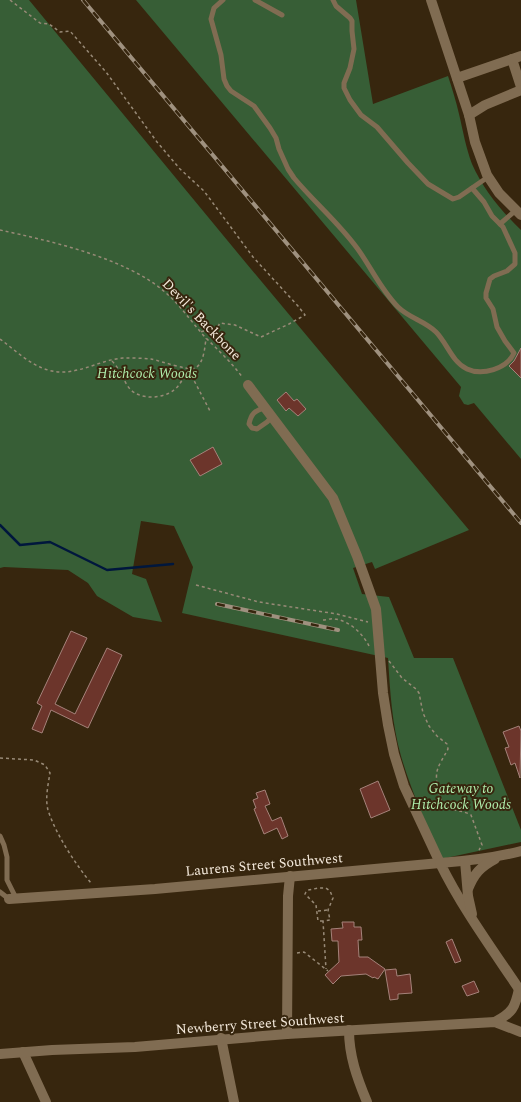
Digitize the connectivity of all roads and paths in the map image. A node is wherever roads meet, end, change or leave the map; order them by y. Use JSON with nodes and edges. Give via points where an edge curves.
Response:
{"nodes":[{"id":1,"x":10,"y":0,"type":"edge"},
{"id":2,"x":223,"y":0,"type":"edge"},
{"id":3,"x":255,"y":0,"type":"edge"},
{"id":4,"x":333,"y":0,"type":"edge"},
{"id":5,"x":431,"y":0,"type":"edge"},
{"id":6,"x":282,"y":15,"type":"dead end"},
{"id":7,"x":516,"y":58,"type":"edge"},
{"id":8,"x":457,"y":78,"type":"junction"},
{"id":9,"x":521,"y":88,"type":"edge"},
{"id":10,"x":469,"y":115,"type":"junction"},
{"id":11,"x":488,"y":177,"type":"junction"},
{"id":12,"x":472,"y":188,"type":"junction"},
{"id":13,"x":518,"y":213,"type":"edge"},
{"id":14,"x":500,"y":224,"type":"junction"},
{"id":15,"x":0,"y":230,"type":"edge"},
{"id":16,"x":200,"y":332,"type":"junction"},
{"id":17,"x":206,"y":338,"type":"junction"},
{"id":18,"x":0,"y":339,"type":"edge"},
{"id":19,"x":112,"y":361,"type":"junction"},
{"id":20,"x":188,"y":370,"type":"junction"},
{"id":21,"x":248,"y":385,"type":"joint"},
{"id":22,"x":265,"y":408,"type":"junction"},
{"id":23,"x":210,"y":411,"type":"dead end"},
{"id":24,"x":272,"y":416,"type":"junction"},
{"id":25,"x":196,"y":585,"type":"dead end"},
{"id":26,"x":323,"y":620,"type":"dead end"},
{"id":27,"x":378,"y":625,"type":"junction"},
{"id":28,"x":369,"y":646,"type":"dead end"},
{"id":29,"x":386,"y":660,"type":"dead end"},
{"id":30,"x":0,"y":758,"type":"edge"},
{"id":31,"x":0,"y":836,"type":"edge"},
{"id":32,"x":482,"y":845,"type":"junction"},
{"id":33,"x":486,"y":848,"type":"dead end"},
{"id":34,"x":521,"y":851,"type":"edge"},
{"id":35,"x":477,"y":853,"type":"dead end"},
{"id":36,"x":499,"y":856,"type":"junction"},
{"id":37,"x":465,"y":861,"type":"junction"},
{"id":38,"x":440,"y":863,"type":"junction"},
{"id":39,"x":290,"y":876,"type":"junction"},
{"id":40,"x":468,"y":889,"type":"junction"},
{"id":41,"x":0,"y":892,"type":"edge"},
{"id":42,"x":98,"y":893,"type":"junction"},
{"id":43,"x":12,"y":899,"type":"junction"},
{"id":44,"x":328,"y":910,"type":"junction"},
{"id":45,"x":318,"y":911,"type":"junction"},
{"id":46,"x":323,"y":921,"type":"junction"},
{"id":47,"x":475,"y":922,"type":"junction"},
{"id":48,"x":297,"y":953,"type":"dead end"},
{"id":49,"x":326,"y":969,"type":"junction"},
{"id":50,"x":328,"y":971,"type":"dead end"},
{"id":51,"x":520,"y":990,"type":"edge"},
{"id":52,"x":495,"y":1022,"type":"junction"},
{"id":53,"x":348,"y":1030,"type":"junction"},
{"id":54,"x":521,"y":1032,"type":"edge"},
{"id":55,"x":287,"y":1034,"type":"junction"},
{"id":56,"x":221,"y":1038,"type":"junction"},
{"id":57,"x":23,"y":1052,"type":"junction"},
{"id":58,"x":0,"y":1054,"type":"edge"},
{"id":59,"x":46,"y":1102,"type":"edge"},
{"id":60,"x":234,"y":1102,"type":"edge"},
{"id":61,"x":367,"y":1102,"type":"edge"}],
"edges":[{"from":1,"to":16,"type":"path","via":[[40,23],[49,24],[60,32],[70,31],[106,72],[157,142],[192,182],[204,191],[253,257],[305,315],[261,337],[235,324],[220,322],[217,328]]},
{"from":2,"to":14,"type":"lane","via":[[214,8],[211,19],[220,47],[227,86],[259,111],[276,138],[294,178],[347,235],[380,286],[399,308],[436,332],[460,364],[474,371],[501,367],[514,353],[497,327],[493,309],[486,298],[490,280],[512,268],[516,259],[513,246]]},
{"from":3,"to":6,"type":"lane"},
{"from":4,"to":12,"type":"lane","via":[[352,21],[354,48],[344,88],[358,111],[377,126],[408,164],[434,189],[452,199]]},
{"from":5,"to":8,"type":"street"},
{"from":7,"to":8,"type":"street"},
{"from":7,"to":9,"type":"street"},
{"from":8,"to":10,"type":"street"},
{"from":9,"to":10,"type":"street"},
{"from":10,"to":11,"type":"street","via":[[475,142]]},
{"from":11,"to":12,"type":"lane"},
{"from":11,"to":13,"type":"street"},
{"from":12,"to":14,"type":"lane"},
{"from":13,"to":14,"type":"lane"},
{"from":15,"to":16,"type":"path","name":"Devil's Backbone","via":[[90,254],[146,277],[166,293]]},
{"from":16,"to":17,"type":"path","name":"Devil's Backbone"},
{"from":17,"to":20,"type":"path","via":[[200,363],[196,368]]},
{"from":17,"to":21,"type":"path","name":"Devil's Backbone","via":[[235,367]]},
{"from":18,"to":19,"type":"path","via":[[35,365],[59,372]]},
{"from":19,"to":20,"type":"path","via":[[122,358],[150,359]]},
{"from":19,"to":20,"type":"path","via":[[126,384],[140,396],[159,396],[176,390]]},
{"from":20,"to":23,"type":"path"},
{"from":21,"to":22,"type":"street"},
{"from":22,"to":24,"type":"street"},
{"from":22,"to":24,"type":"lane","via":[[256,410],[250,417],[249,424],[252,428],[257,429]]},
{"from":24,"to":27,"type":"street","via":[[333,498],[376,609]]},
{"from":25,"to":27,"type":"path","via":[[259,602],[337,614]]},
{"from":26,"to":28,"type":"path","via":[[332,618],[345,622],[360,633]]},
{"from":27,"to":38,"type":"street","via":[[383,693],[394,754],[414,810]]},
{"from":29,"to":32,"type":"path","via":[[402,678],[416,688],[432,732],[448,746],[436,772],[441,801],[471,815]]},
{"from":30,"to":42,"type":"path","via":[[34,760],[44,765],[50,773],[48,809],[54,825],[70,854]]},
{"from":31,"to":43,"type":"lane","via":[[7,857],[7,880]]},
{"from":32,"to":33,"type":"path"},
{"from":32,"to":35,"type":"path"},
{"from":34,"to":36,"type":"street","name":"Laurens Street Southwest"},
{"from":36,"to":37,"type":"street","name":"Laurens Street Southwest"},
{"from":36,"to":40,"type":"street","via":[[477,872]]},
{"from":37,"to":38,"type":"street","name":"Laurens Street Southwest"},
{"from":37,"to":40,"type":"street"},
{"from":38,"to":39,"type":"street","name":"Laurens Street Southwest"},
{"from":38,"to":47,"type":"street","via":[[459,900]]},
{"from":39,"to":42,"type":"street","name":"Laurens Street Southwest"},
{"from":39,"to":55,"type":"street"},
{"from":40,"to":47,"type":"street"},
{"from":41,"to":43,"type":"lane"},
{"from":42,"to":43,"type":"street","name":"Laurens Street Southwest"},
{"from":44,"to":45,"type":"path"},
{"from":44,"to":45,"type":"path","via":[[333,898],[330,891],[326,888],[308,890],[305,894],[316,905]]},
{"from":44,"to":46,"type":"path","via":[[330,920]]},
{"from":45,"to":46,"type":"path","via":[[318,921]]},
{"from":46,"to":49,"type":"path"},
{"from":47,"to":51,"type":"street"},
{"from":48,"to":49,"type":"path","via":[[304,952]]},
{"from":49,"to":50,"type":"path"},
{"from":51,"to":52,"type":"street","via":[[516,1005],[506,1017]]},
{"from":52,"to":53,"type":"street","name":"Newberry Street Southwest"},
{"from":52,"to":54,"type":"street","name":"Newberry Street Southwest"},
{"from":53,"to":55,"type":"street","name":"Newberry Street Southwest"},
{"from":53,"to":61,"type":"street","via":[[353,1065]]},
{"from":55,"to":56,"type":"street","name":"Newberry Street Southwest"},
{"from":56,"to":57,"type":"street","name":"Newberry Street Southwest","via":[[135,1047]]},
{"from":56,"to":60,"type":"street"},
{"from":57,"to":58,"type":"street","name":"Newberry Street Southwest"},
{"from":57,"to":59,"type":"street"}]}
